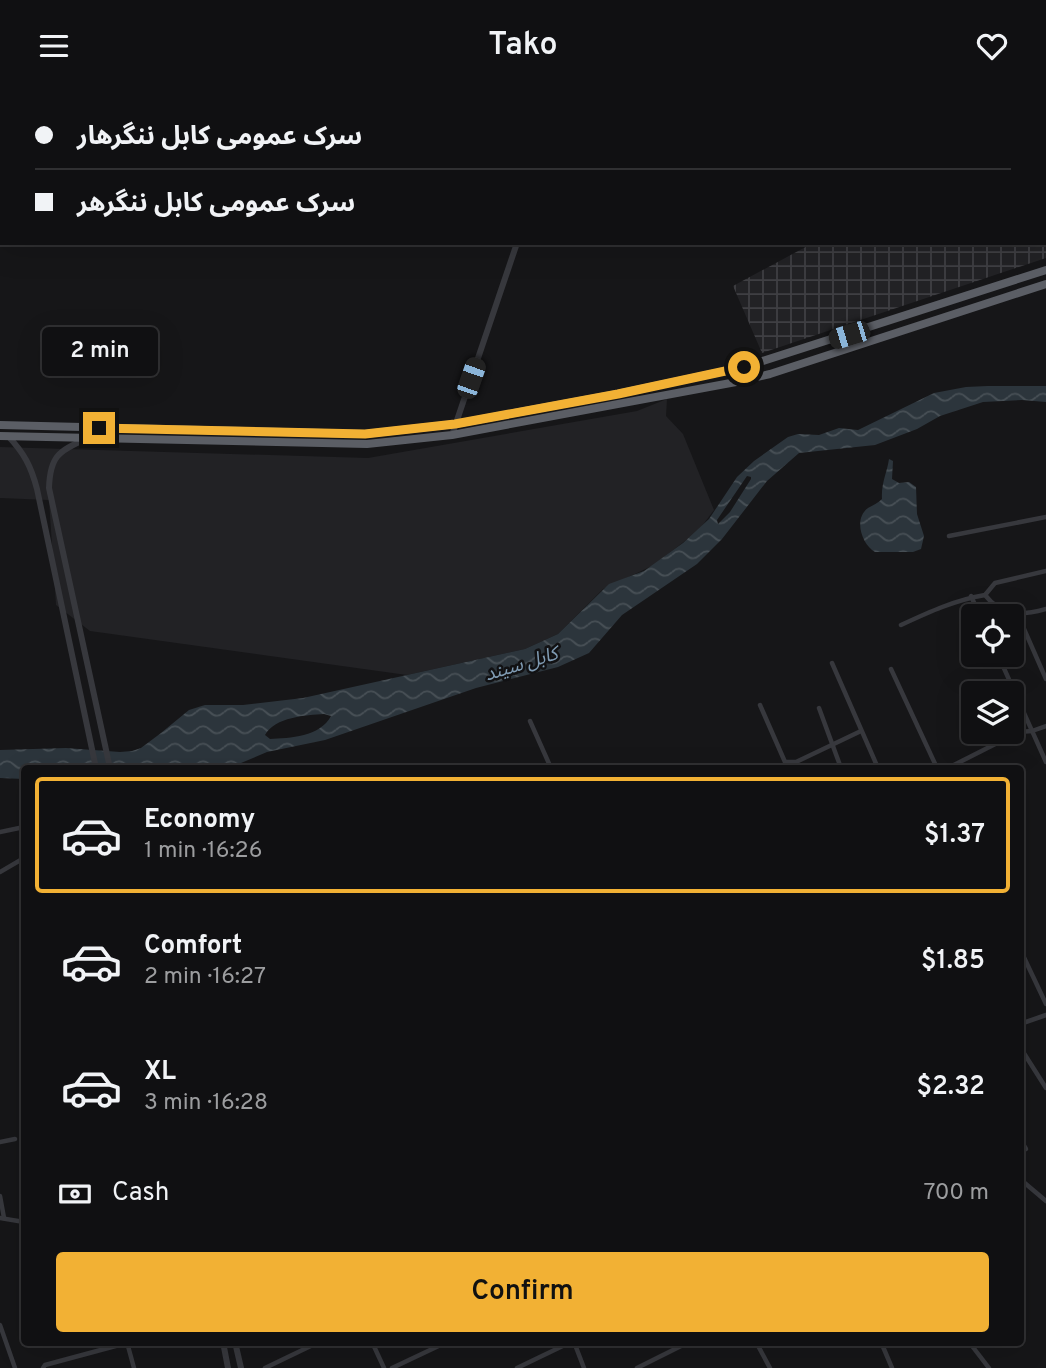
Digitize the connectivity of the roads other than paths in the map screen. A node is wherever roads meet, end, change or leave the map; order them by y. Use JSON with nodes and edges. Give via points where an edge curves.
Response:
{"nodes":[{"id":1,"x":516,"y":245,"type":"edge"},
{"id":2,"x":1046,"y":270,"type":"edge"},
{"id":3,"x":1046,"y":284,"type":"edge"},
{"id":4,"x":942,"y":304,"type":"junction"},
{"id":5,"x":946,"y":316,"type":"junction"},
{"id":6,"x":455,"y":424,"type":"junction"},
{"id":7,"x":0,"y":425,"type":"edge"},
{"id":8,"x":452,"y":435,"type":"junction"},
{"id":9,"x":4,"y":436,"type":"edge"},
{"id":10,"x":89,"y":437,"type":"junction"},
{"id":11,"x":1046,"y":517,"type":"edge"},
{"id":12,"x":949,"y":536,"type":"dead end"},
{"id":13,"x":1046,"y":571,"type":"edge"},
{"id":14,"x":985,"y":595,"type":"junction"},
{"id":15,"x":971,"y":596,"type":"junction"},
{"id":16,"x":975,"y":604,"type":"edge"},
{"id":17,"x":995,"y":604,"type":"edge"},
{"id":18,"x":1046,"y":609,"type":"edge"},
{"id":19,"x":1024,"y":612,"type":"edge"},
{"id":20,"x":901,"y":625,"type":"dead end"},
{"id":21,"x":1024,"y":629,"type":"edge"},
{"id":22,"x":832,"y":663,"type":"dead end"},
{"id":23,"x":1003,"y":667,"type":"edge"},
{"id":24,"x":891,"y":669,"type":"dead end"},
{"id":25,"x":1046,"y":679,"type":"edge"},
{"id":26,"x":760,"y":705,"type":"dead end"},
{"id":27,"x":819,"y":708,"type":"dead end"},
{"id":28,"x":530,"y":721,"type":"dead end"},
{"id":29,"x":1046,"y":726,"type":"edge"},
{"id":30,"x":861,"y":731,"type":"junction"},
{"id":31,"x":1032,"y":731,"type":"junction"},
{"id":32,"x":832,"y":745,"type":"junction"},
{"id":33,"x":796,"y":762,"type":"junction"},
{"id":34,"x":1046,"y":762,"type":"edge"},
{"id":35,"x":95,"y":765,"type":"edge"},
{"id":36,"x":109,"y":765,"type":"edge"},
{"id":37,"x":550,"y":765,"type":"edge"},
{"id":38,"x":795,"y":765,"type":"edge"},
{"id":39,"x":840,"y":765,"type":"edge"},
{"id":40,"x":877,"y":765,"type":"edge"},
{"id":41,"x":936,"y":765,"type":"edge"},
{"id":42,"x":954,"y":765,"type":"edge"},
{"id":43,"x":21,"y":828,"type":"edge"},
{"id":44,"x":0,"y":832,"type":"edge"},
{"id":45,"x":21,"y":860,"type":"edge"},
{"id":46,"x":0,"y":872,"type":"edge"},
{"id":47,"x":1024,"y":957,"type":"edge"},
{"id":48,"x":1046,"y":1004,"type":"edge"},
{"id":49,"x":1046,"y":1015,"type":"edge"},
{"id":50,"x":1024,"y":1023,"type":"edge"},
{"id":51,"x":1024,"y":1053,"type":"edge"},
{"id":52,"x":1046,"y":1088,"type":"edge"},
{"id":53,"x":15,"y":1139,"type":"dead end"},
{"id":54,"x":0,"y":1142,"type":"edge"},
{"id":55,"x":1024,"y":1146,"type":"edge"},
{"id":56,"x":1026,"y":1149,"type":"dead end"},
{"id":57,"x":1024,"y":1182,"type":"edge"},
{"id":58,"x":0,"y":1196,"type":"edge"},
{"id":59,"x":1046,"y":1201,"type":"edge"},
{"id":60,"x":2,"y":1218,"type":"edge"},
{"id":61,"x":21,"y":1221,"type":"edge"},
{"id":62,"x":0,"y":1325,"type":"edge"},
{"id":63,"x":106,"y":1346,"type":"edge"},
{"id":64,"x":127,"y":1346,"type":"edge"},
{"id":65,"x":224,"y":1346,"type":"edge"},
{"id":66,"x":236,"y":1346,"type":"edge"},
{"id":67,"x":311,"y":1346,"type":"edge"},
{"id":68,"x":374,"y":1346,"type":"edge"},
{"id":69,"x":439,"y":1346,"type":"edge"},
{"id":70,"x":564,"y":1346,"type":"edge"},
{"id":71,"x":574,"y":1346,"type":"edge"},
{"id":72,"x":681,"y":1346,"type":"edge"},
{"id":73,"x":758,"y":1346,"type":"edge"},
{"id":74,"x":883,"y":1346,"type":"edge"},
{"id":75,"x":972,"y":1346,"type":"edge"},
{"id":76,"x":768,"y":1367,"type":"edge"},
{"id":77,"x":15,"y":1368,"type":"edge"},
{"id":78,"x":43,"y":1368,"type":"edge"},
{"id":79,"x":134,"y":1368,"type":"edge"},
{"id":80,"x":228,"y":1368,"type":"edge"},
{"id":81,"x":241,"y":1368,"type":"edge"},
{"id":82,"x":265,"y":1368,"type":"edge"},
{"id":83,"x":384,"y":1368,"type":"edge"},
{"id":84,"x":392,"y":1368,"type":"edge"},
{"id":85,"x":517,"y":1368,"type":"edge"},
{"id":86,"x":584,"y":1368,"type":"edge"},
{"id":87,"x":637,"y":1368,"type":"edge"},
{"id":88,"x":892,"y":1368,"type":"edge"},
{"id":89,"x":989,"y":1368,"type":"edge"}],
"edges":[{"from":1,"to":6,"type":"street"},
{"from":2,"to":4,"type":"highway"},
{"from":3,"to":5,"type":"highway"},
{"from":4,"to":5,"type":"highway"},
{"from":4,"to":6,"type":"highway","via":[[744,367]]},
{"from":5,"to":8,"type":"highway","via":[[770,374]]},
{"from":6,"to":7,"type":"highway","via":[[365,434]]},
{"from":6,"to":8,"type":"street"},
{"from":8,"to":10,"type":"highway","via":[[367,445]]},
{"from":9,"to":10,"type":"highway"},
{"from":9,"to":35,"type":"street","via":[[23,451],[31,466]]},
{"from":10,"to":36,"type":"street","via":[[56,456],[49,469],[49,488]]},
{"from":11,"to":12,"type":"street"},
{"from":13,"to":14,"type":"street","via":[[995,583]]},
{"from":14,"to":15,"type":"street"},
{"from":14,"to":17,"type":"street"},
{"from":15,"to":16,"type":"street"},
{"from":15,"to":20,"type":"street"},
{"from":18,"to":19,"type":"street"},
{"from":21,"to":25,"type":"street"},
{"from":22,"to":30,"type":"street"},
{"from":23,"to":31,"type":"street"},
{"from":24,"to":41,"type":"street"},
{"from":26,"to":33,"type":"street","via":[[782,760]]},
{"from":27,"to":32,"type":"street"},
{"from":28,"to":37,"type":"street"},
{"from":29,"to":31,"type":"street"},
{"from":30,"to":32,"type":"street"},
{"from":30,"to":40,"type":"street"},
{"from":31,"to":34,"type":"street"},
{"from":31,"to":42,"type":"street","via":[[1019,732]]},
{"from":32,"to":33,"type":"street"},
{"from":32,"to":39,"type":"street"},
{"from":33,"to":38,"type":"street"},
{"from":43,"to":44,"type":"street"},
{"from":45,"to":46,"type":"street"},
{"from":47,"to":48,"type":"street"},
{"from":49,"to":50,"type":"street"},
{"from":51,"to":52,"type":"street"},
{"from":53,"to":54,"type":"street"},
{"from":55,"to":56,"type":"street"},
{"from":57,"to":59,"type":"street"},
{"from":58,"to":60,"type":"street"},
{"from":60,"to":61,"type":"street"},
{"from":62,"to":77,"type":"street"},
{"from":63,"to":78,"type":"street"},
{"from":64,"to":79,"type":"street"},
{"from":65,"to":80,"type":"street"},
{"from":66,"to":81,"type":"street"},
{"from":67,"to":82,"type":"street"},
{"from":68,"to":83,"type":"street"},
{"from":69,"to":84,"type":"street"},
{"from":70,"to":85,"type":"street"},
{"from":71,"to":86,"type":"street"},
{"from":72,"to":87,"type":"street"},
{"from":73,"to":76,"type":"street"},
{"from":74,"to":88,"type":"street"},
{"from":75,"to":89,"type":"street"}]}
